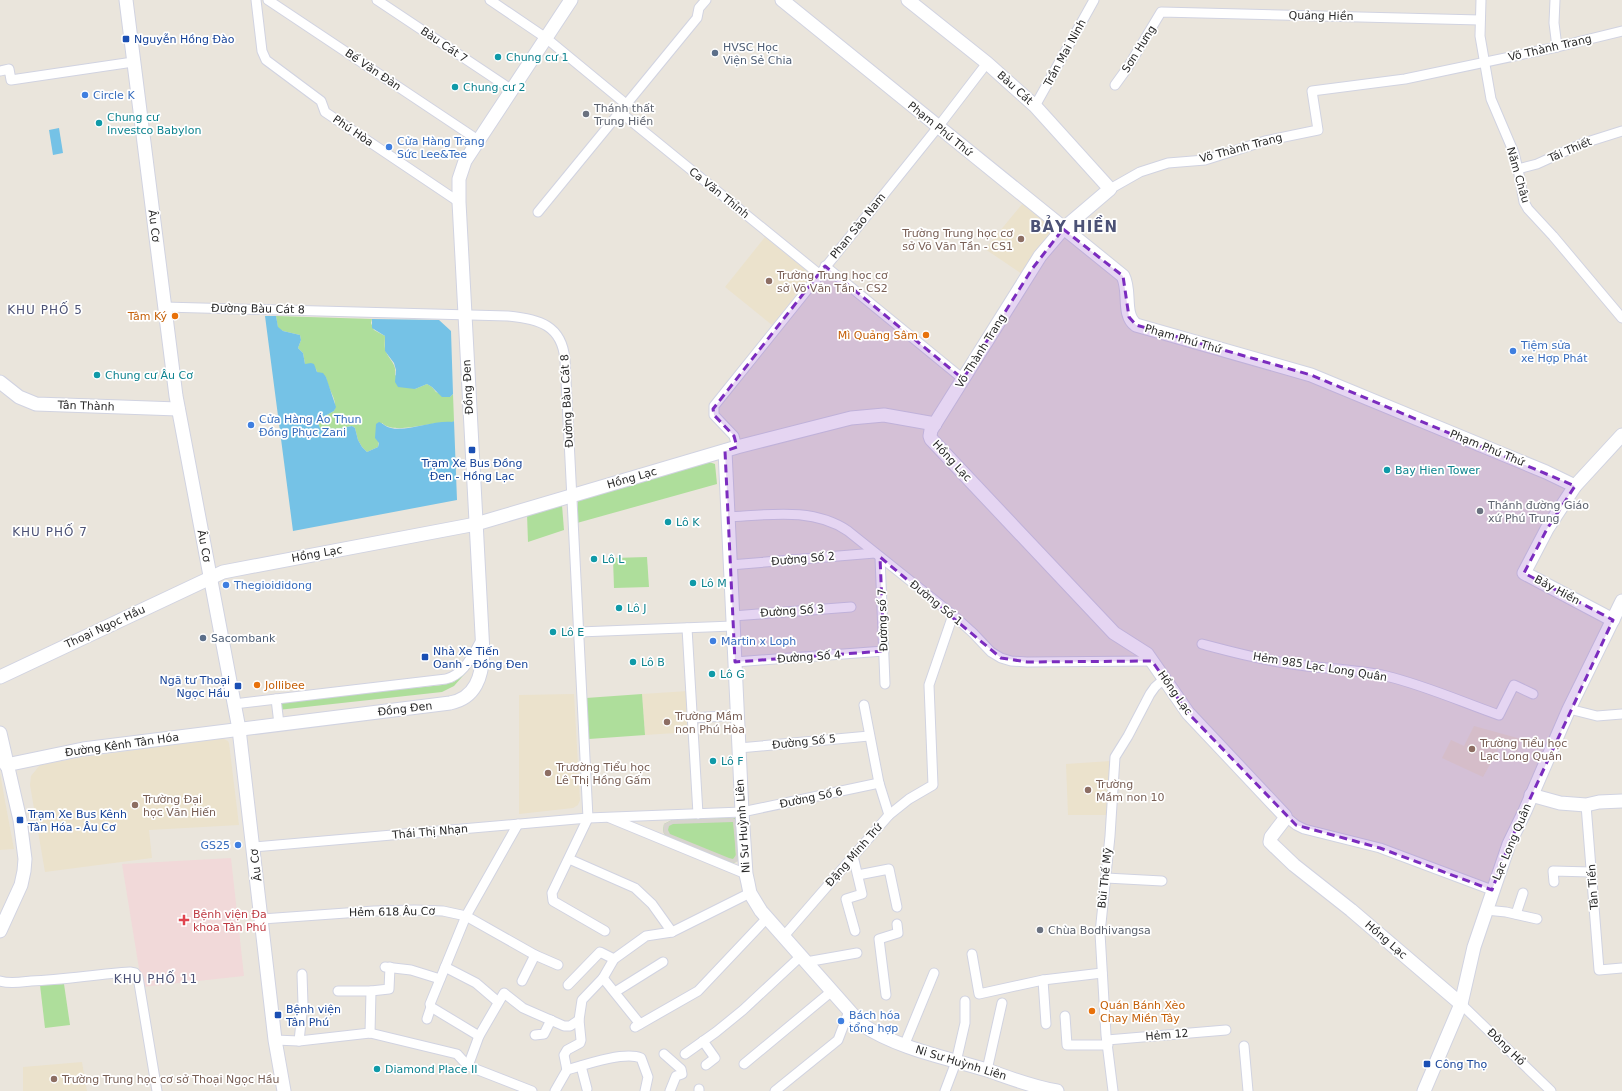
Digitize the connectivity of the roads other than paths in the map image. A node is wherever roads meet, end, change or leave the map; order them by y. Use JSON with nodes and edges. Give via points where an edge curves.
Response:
{"nodes":[{"id":1,"x":126,"y":0,"type":"edge"},
{"id":2,"x":256,"y":0,"type":"edge"},
{"id":3,"x":268,"y":0,"type":"edge"},
{"id":4,"x":377,"y":0,"type":"edge"},
{"id":5,"x":490,"y":0,"type":"edge"},
{"id":6,"x":571,"y":0,"type":"edge"},
{"id":7,"x":706,"y":0,"type":"edge"},
{"id":8,"x":782,"y":0,"type":"edge"},
{"id":9,"x":908,"y":0,"type":"edge"},
{"id":10,"x":1094,"y":0,"type":"edge"},
{"id":11,"x":1481,"y":0,"type":"edge"},
{"id":12,"x":1555,"y":0,"type":"edge"},
{"id":13,"x":1161,"y":12,"type":"joint"},
{"id":14,"x":1480,"y":20,"type":"junction"},
{"id":15,"x":1622,"y":31,"type":"edge"},
{"id":16,"x":546,"y":38,"type":"junction"},
{"id":17,"x":1557,"y":47,"type":"junction"},
{"id":18,"x":133,"y":62,"type":"junction"},
{"id":19,"x":987,"y":63,"type":"junction"},
{"id":20,"x":1484,"y":63,"type":"junction"},
{"id":21,"x":0,"y":71,"type":"edge"},
{"id":22,"x":1115,"y":85,"type":"dead end"},
{"id":23,"x":512,"y":90,"type":"junction"},
{"id":24,"x":626,"y":104,"type":"junction"},
{"id":25,"x":1035,"y":106,"type":"junction"},
{"id":26,"x":620,"y":112,"type":"junction"},
{"id":27,"x":938,"y":127,"type":"junction"},
{"id":28,"x":1622,"y":131,"type":"edge"},
{"id":29,"x":478,"y":140,"type":"junction"},
{"id":30,"x":1518,"y":169,"type":"junction"},
{"id":31,"x":1110,"y":189,"type":"junction"},
{"id":32,"x":459,"y":202,"type":"junction"},
{"id":33,"x":538,"y":212,"type":"dead end"},
{"id":34,"x":1063,"y":229,"type":"junction"},
{"id":35,"x":825,"y":266,"type":"junction"},
{"id":36,"x":819,"y":274,"type":"junction"},
{"id":37,"x":164,"y":307,"type":"junction"},
{"id":38,"x":465,"y":314,"type":"junction"},
{"id":39,"x":1622,"y":318,"type":"edge"},
{"id":40,"x":963,"y":378,"type":"junction"},
{"id":41,"x":0,"y":382,"type":"edge"},
{"id":42,"x":178,"y":409,"type":"junction"},
{"id":43,"x":936,"y":424,"type":"junction"},
{"id":44,"x":1622,"y":435,"type":"edge"},
{"id":45,"x":737,"y":447,"type":"junction"},
{"id":46,"x":725,"y":451,"type":"junction"},
{"id":47,"x":1575,"y":486,"type":"junction"},
{"id":48,"x":572,"y":495,"type":"junction"},
{"id":49,"x":728,"y":517,"type":"junction"},
{"id":50,"x":476,"y":524,"type":"junction"},
{"id":51,"x":878,"y":555,"type":"junction"},
{"id":52,"x":730,"y":565,"type":"junction"},
{"id":53,"x":210,"y":577,"type":"junction"},
{"id":54,"x":1622,"y":602,"type":"edge"},
{"id":55,"x":851,"y":607,"type":"dead end"},
{"id":56,"x":953,"y":615,"type":"junction"},
{"id":57,"x":1613,"y":620,"type":"junction"},
{"id":58,"x":733,"y":621,"type":"junction"},
{"id":59,"x":687,"y":628,"type":"junction"},
{"id":60,"x":579,"y":632,"type":"junction"},
{"id":61,"x":482,"y":638,"type":"junction"},
{"id":62,"x":1202,"y":644,"type":"dead end"},
{"id":63,"x":884,"y":651,"type":"junction"},
{"id":64,"x":1152,"y":661,"type":"junction"},
{"id":65,"x":735,"y":662,"type":"junction"},
{"id":66,"x":0,"y":676,"type":"edge"},
{"id":67,"x":1164,"y":679,"type":"junction"},
{"id":68,"x":885,"y":684,"type":"dead end"},
{"id":69,"x":1533,"y":694,"type":"dead end"},
{"id":70,"x":276,"y":699,"type":"junction"},
{"id":71,"x":234,"y":704,"type":"junction"},
{"id":72,"x":864,"y":706,"type":"dead end"},
{"id":73,"x":1569,"y":709,"type":"junction"},
{"id":74,"x":1622,"y":714,"type":"edge"},
{"id":75,"x":737,"y":715,"type":"junction"},
{"id":76,"x":693,"y":718,"type":"junction"},
{"id":77,"x":279,"y":724,"type":"junction"},
{"id":78,"x":239,"y":729,"type":"junction"},
{"id":79,"x":0,"y":733,"type":"edge"},
{"id":80,"x":870,"y":736,"type":"junction"},
{"id":81,"x":739,"y":748,"type":"junction"},
{"id":82,"x":6,"y":764,"type":"junction"},
{"id":83,"x":879,"y":783,"type":"junction"},
{"id":84,"x":1531,"y":795,"type":"junction"},
{"id":85,"x":1622,"y":801,"type":"edge"},
{"id":86,"x":1586,"y":805,"type":"junction"},
{"id":87,"x":742,"y":812,"type":"junction"},
{"id":88,"x":698,"y":814,"type":"junction"},
{"id":89,"x":889,"y":815,"type":"junction"},
{"id":90,"x":1285,"y":816,"type":"junction"},
{"id":91,"x":608,"y":817,"type":"junction"},
{"id":92,"x":588,"y":818,"type":"junction"},
{"id":93,"x":518,"y":824,"type":"junction"},
{"id":94,"x":253,"y":847,"type":"junction"},
{"id":95,"x":853,"y":856,"type":"junction"},
{"id":96,"x":569,"y":859,"type":"junction"},
{"id":97,"x":1592,"y":872,"type":"junction"},
{"id":98,"x":746,"y":874,"type":"junction"},
{"id":99,"x":858,"y":875,"type":"junction"},
{"id":100,"x":1106,"y":878,"type":"junction"},
{"id":101,"x":1162,"y":881,"type":"dead end"},
{"id":102,"x":1554,"y":882,"type":"dead end"},
{"id":103,"x":1492,"y":890,"type":"junction"},
{"id":104,"x":750,"y":892,"type":"junction"},
{"id":105,"x":1523,"y":893,"type":"dead end"},
{"id":106,"x":897,"y":907,"type":"dead end"},
{"id":107,"x":1486,"y":910,"type":"junction"},
{"id":108,"x":1516,"y":914,"type":"junction"},
{"id":109,"x":466,"y":916,"type":"junction"},
{"id":110,"x":767,"y":918,"type":"junction"},
{"id":111,"x":1537,"y":918,"type":"dead end"},
{"id":112,"x":262,"y":919,"type":"junction"},
{"id":113,"x":897,"y":924,"type":"dead end"},
{"id":114,"x":854,"y":930,"type":"dead end"},
{"id":115,"x":0,"y":931,"type":"edge"},
{"id":116,"x":605,"y":931,"type":"dead end"},
{"id":117,"x":672,"y":932,"type":"junction"},
{"id":118,"x":784,"y":936,"type":"junction"},
{"id":119,"x":857,"y":953,"type":"dead end"},
{"id":120,"x":972,"y":954,"type":"dead end"},
{"id":121,"x":534,"y":955,"type":"junction"},
{"id":122,"x":614,"y":959,"type":"junction"},
{"id":123,"x":804,"y":959,"type":"junction"},
{"id":124,"x":663,"y":962,"type":"dead end"},
{"id":125,"x":558,"y":965,"type":"dead end"},
{"id":126,"x":445,"y":967,"type":"junction"},
{"id":127,"x":1622,"y":968,"type":"edge"},
{"id":128,"x":934,"y":973,"type":"dead end"},
{"id":129,"x":1102,"y":973,"type":"junction"},
{"id":130,"x":302,"y":974,"type":"dead end"},
{"id":131,"x":603,"y":978,"type":"junction"},
{"id":132,"x":440,"y":979,"type":"junction"},
{"id":133,"x":1043,"y":980,"type":"junction"},
{"id":134,"x":0,"y":981,"type":"edge"},
{"id":135,"x":522,"y":981,"type":"dead end"},
{"id":136,"x":568,"y":986,"type":"dead end"},
{"id":137,"x":338,"y":991,"type":"dead end"},
{"id":138,"x":371,"y":991,"type":"junction"},
{"id":139,"x":832,"y":991,"type":"junction"},
{"id":140,"x":615,"y":992,"type":"junction"},
{"id":141,"x":886,"y":995,"type":"dead end"},
{"id":142,"x":965,"y":1001,"type":"dead end"},
{"id":143,"x":497,"y":1002,"type":"junction"},
{"id":144,"x":1002,"y":1003,"type":"dead end"},
{"id":145,"x":1460,"y":1004,"type":"junction"},
{"id":146,"x":431,"y":1007,"type":"junction"},
{"id":147,"x":849,"y":1011,"type":"junction"},
{"id":148,"x":1065,"y":1016,"type":"dead end"},
{"id":149,"x":427,"y":1019,"type":"dead end"},
{"id":150,"x":551,"y":1020,"type":"junction"},
{"id":151,"x":579,"y":1020,"type":"junction"},
{"id":152,"x":1046,"y":1024,"type":"dead end"},
{"id":153,"x":1226,"y":1030,"type":"dead end"},
{"id":154,"x":370,"y":1033,"type":"junction"},
{"id":155,"x":479,"y":1036,"type":"junction"},
{"id":156,"x":535,"y":1036,"type":"dead end"},
{"id":157,"x":275,"y":1040,"type":"junction"},
{"id":158,"x":299,"y":1041,"type":"junction"},
{"id":159,"x":703,"y":1041,"type":"junction"},
{"id":160,"x":1107,"y":1042,"type":"junction"},
{"id":161,"x":904,"y":1046,"type":"junction"},
{"id":162,"x":1244,"y":1046,"type":"dead end"},
{"id":163,"x":664,"y":1054,"type":"dead end"},
{"id":164,"x":685,"y":1054,"type":"dead end"},
{"id":165,"x":956,"y":1062,"type":"junction"},
{"id":166,"x":744,"y":1064,"type":"dead end"},
{"id":167,"x":706,"y":1065,"type":"dead end"},
{"id":168,"x":468,"y":1066,"type":"junction"},
{"id":169,"x":581,"y":1066,"type":"junction"},
{"id":170,"x":567,"y":1070,"type":"junction"},
{"id":171,"x":987,"y":1070,"type":"junction"},
{"id":172,"x":587,"y":1089,"type":"dead end"},
{"id":173,"x":157,"y":1091,"type":"edge"},
{"id":174,"x":284,"y":1091,"type":"edge"},
{"id":175,"x":532,"y":1091,"type":"edge"},
{"id":176,"x":555,"y":1091,"type":"edge"},
{"id":177,"x":647,"y":1091,"type":"edge"},
{"id":178,"x":670,"y":1091,"type":"edge"},
{"id":179,"x":775,"y":1091,"type":"edge"},
{"id":180,"x":945,"y":1091,"type":"edge"},
{"id":181,"x":1056,"y":1091,"type":"edge"},
{"id":182,"x":1113,"y":1091,"type":"edge"},
{"id":183,"x":1248,"y":1091,"type":"edge"},
{"id":184,"x":1424,"y":1091,"type":"edge"},
{"id":185,"x":1551,"y":1091,"type":"edge"}],
"edges":[{"from":1,"to":18,"type":"street","name":"Âu Cơ"},
{"from":2,"to":32,"type":"street","name":"Phú Hòa","via":[[262,50],[266,60],[321,102],[325,112]]},
{"from":3,"to":29,"type":"street","name":"Bế Văn Đàn"},
{"from":4,"to":23,"type":"street","name":"Bàu Cát 7"},
{"from":5,"to":16,"type":"street"},
{"from":6,"to":16,"type":"street","name":"Đồng Đen"},
{"from":7,"to":24,"type":"street","via":[[699,8],[697,18]]},
{"from":8,"to":27,"type":"street","name":"Phạm Phú Thứ"},
{"from":9,"to":19,"type":"street","name":"Bàu Cát"},
{"from":10,"to":25,"type":"street","name":"Trần Mai Ninh"},
{"from":11,"to":14,"type":"street","name":"Năm Châu"},
{"from":12,"to":17,"type":"street"},
{"from":13,"to":14,"type":"street","name":"Quảng Hiền"},
{"from":13,"to":22,"type":"street","name":"Sơn Hưng"},
{"from":14,"to":20,"type":"street","name":"Năm Châu"},
{"from":15,"to":17,"type":"street","name":"Võ Thành Trang"},
{"from":16,"to":23,"type":"street","name":"Đồng Đen"},
{"from":16,"to":24,"type":"street"},
{"from":17,"to":20,"type":"street","name":"Võ Thành Trang"},
{"from":18,"to":21,"type":"street","via":[[11,80],[9,69]]},
{"from":18,"to":37,"type":"street","name":"Âu Cơ"},
{"from":19,"to":25,"type":"street","name":"Bàu Cát"},
{"from":19,"to":27,"type":"street","name":"Phan Sào Nam"},
{"from":20,"to":30,"type":"street","name":"Năm Châu","via":[[1491,99],[1514,153]]},
{"from":20,"to":31,"type":"street","name":"Võ Thành Trang","via":[[1405,79],[1312,91],[1318,130],[1265,142],[1205,160],[1168,163],[1140,172]]},
{"from":23,"to":29,"type":"street","name":"Đồng Đen"},
{"from":24,"to":26,"type":"street"},
{"from":25,"to":31,"type":"street","name":"Bàu Cát"},
{"from":26,"to":33,"type":"street"},
{"from":26,"to":36,"type":"street","name":"Ca Văn Thỉnh"},
{"from":27,"to":34,"type":"street","name":"Phạm Phú Thứ"},
{"from":27,"to":35,"type":"street","name":"Phan Sào Nam"},
{"from":28,"to":30,"type":"street","name":"Tái Thiết"},
{"from":29,"to":32,"type":"street","name":"Đồng Đen","via":[[461,171]]},
{"from":30,"to":39,"type":"street","name":"Năm Châu","via":[[1522,196],[1528,209]]},
{"from":31,"to":34,"type":"street","name":"Võ Thành Trang"},
{"from":32,"to":38,"type":"street","name":"Đồng Đen"},
{"from":34,"to":40,"type":"street","name":"Võ Thành Trang","via":[[1032,269]]},
{"from":34,"to":47,"type":"street","name":"Phạm Phú Thứ","via":[[1123,276],[1127,286],[1129,317],[1136,325],[1311,375]]},
{"from":35,"to":36,"type":"street","name":"Phan Sào Nam"},
{"from":35,"to":40,"type":"street"},
{"from":36,"to":45,"type":"street","name":"Phan Sào Nam","via":[[714,407],[714,415],[734,436]]},
{"from":37,"to":38,"type":"street","name":"Đường Bàu Cát 8"},
{"from":37,"to":42,"type":"street","name":"Âu Cơ"},
{"from":38,"to":48,"type":"street","name":"Đường Bàu Cát 8","via":[[526,318],[547,326],[558,336],[564,356]]},
{"from":38,"to":50,"type":"street","name":"Đồng Đen"},
{"from":40,"to":43,"type":"street","name":"Võ Thành Trang"},
{"from":41,"to":42,"type":"street","name":"Tân Thành","via":[[19,398],[36,404]]},
{"from":42,"to":53,"type":"street","name":"Âu Cơ"},
{"from":43,"to":45,"type":"street","name":"Hồng Lạc","via":[[897,416],[867,416],[829,423]]},
{"from":43,"to":64,"type":"street","name":"Hồng Lạc","via":[[930,434],[932,441],[1114,633],[1144,651]]},
{"from":44,"to":47,"type":"street","name":"Bảy Hiền"},
{"from":45,"to":46,"type":"street","name":"Hồng Lạc"},
{"from":46,"to":48,"type":"street","name":"Hồng Lạc"},
{"from":46,"to":49,"type":"street","name":"Ni Sư Huỳnh Liên"},
{"from":47,"to":57,"type":"street","name":"Bảy Hiền","via":[[1547,529],[1524,573]]},
{"from":48,"to":50,"type":"street","name":"Hồng Lạc"},
{"from":48,"to":60,"type":"street","name":"Đường Bàu Cát 8"},
{"from":49,"to":51,"type":"street","name":"Đường Số 1","via":[[798,514],[819,517],[844,528]]},
{"from":49,"to":52,"type":"street","name":"Ni Sư Huỳnh Liên"},
{"from":50,"to":53,"type":"street","name":"Hồng Lạc","via":[[231,570]]},
{"from":50,"to":61,"type":"street","name":"Đồng Đen"},
{"from":51,"to":52,"type":"street","name":"Đường Số 2"},
{"from":51,"to":56,"type":"street","name":"Đường Số 1"},
{"from":51,"to":63,"type":"street","name":"Đường số 7"},
{"from":52,"to":58,"type":"street","name":"Ni Sư Huỳnh Liên"},
{"from":53,"to":66,"type":"street","name":"Thoại Ngọc Hầu"},
{"from":53,"to":71,"type":"street","name":"Âu Cơ"},
{"from":54,"to":57,"type":"street","name":"Lạc Long Quân"},
{"from":55,"to":58,"type":"street","name":"Đường Số 3"},
{"from":56,"to":64,"type":"street","name":"Đường Số 1","via":[[991,652],[1008,660]]},
{"from":56,"to":89,"type":"street","name":"Đặng Minh Trứ","via":[[929,685],[933,784]]},
{"from":57,"to":73,"type":"street","name":"Lạc Long Quân"},
{"from":58,"to":59,"type":"street","name":"Đường Số 3"},
{"from":58,"to":65,"type":"street","name":"Ni Sư Huỳnh Liên"},
{"from":59,"to":60,"type":"street","name":"Đường Số 3"},
{"from":59,"to":76,"type":"street"},
{"from":60,"to":92,"type":"street","name":"Đường Bàu Cát 8"},
{"from":61,"to":70,"type":"street","via":[[463,670],[449,679]]},
{"from":61,"to":77,"type":"street","name":"Đồng Đen","via":[[483,664],[479,681],[473,690],[460,700]]},
{"from":62,"to":69,"type":"street","name":"Hẻm 985 Lạc Long Quân","via":[[1286,663],[1387,677],[1499,715],[1514,685]]},
{"from":63,"to":65,"type":"street","name":"Đường Số 4"},
{"from":63,"to":68,"type":"street","name":"Đường số 7"},
{"from":64,"to":67,"type":"street","name":"Hồng Lạc"},
{"from":65,"to":75,"type":"street","name":"Ni Sư Huỳnh Liên"},
{"from":67,"to":90,"type":"street","name":"Hồng Lạc","via":[[1188,713]]},
{"from":67,"to":100,"type":"street","name":"Bùi Thế Mỹ","via":[[1150,694],[1115,757]]},
{"from":70,"to":71,"type":"street"},
{"from":70,"to":77,"type":"street"},
{"from":71,"to":78,"type":"street","name":"Âu Cơ"},
{"from":72,"to":80,"type":"street"},
{"from":73,"to":74,"type":"street","via":[[1598,716]]},
{"from":73,"to":84,"type":"street","name":"Lạc Long Quân"},
{"from":75,"to":76,"type":"street"},
{"from":75,"to":81,"type":"street","name":"Ni Sư Huỳnh Liên"},
{"from":76,"to":88,"type":"street"},
{"from":77,"to":78,"type":"street","name":"Đồng Đen"},
{"from":78,"to":82,"type":"street","name":"Đường Kênh Tân Hóa","via":[[83,749]]},
{"from":78,"to":94,"type":"street","name":"Âu Cơ"},
{"from":79,"to":82,"type":"street"},
{"from":80,"to":81,"type":"street","name":"Đường Số 5"},
{"from":80,"to":83,"type":"street"},
{"from":81,"to":87,"type":"street","name":"Ni Sư Huỳnh Liên"},
{"from":82,"to":115,"type":"street","via":[[21,828],[25,866],[20,885]]},
{"from":83,"to":87,"type":"street","name":"Đường Số 6"},
{"from":83,"to":89,"type":"street"},
{"from":84,"to":86,"type":"street","via":[[1560,803]]},
{"from":84,"to":103,"type":"street","name":"Lạc Long Quân","via":[[1508,844]]},
{"from":85,"to":86,"type":"street"},
{"from":86,"to":97,"type":"street","name":"Tân Tiến"},
{"from":87,"to":88,"type":"street","name":"Thái Thị Nhạn"},
{"from":87,"to":98,"type":"street","name":"Ni Sư Huỳnh Liên"},
{"from":88,"to":91,"type":"street","name":"Thái Thị Nhạn"},
{"from":89,"to":95,"type":"street","name":"Đặng Minh Trứ"},
{"from":90,"to":103,"type":"street","via":[[1304,829],[1380,848]]},
{"from":90,"to":145,"type":"street","name":"Hồng Lạc","via":[[1271,837],[1272,845]]},
{"from":91,"to":92,"type":"street","name":"Thái Thị Nhạn"},
{"from":91,"to":98,"type":"street","name":"Thái Thị Nhạn"},
{"from":92,"to":93,"type":"street","name":"Thái Thị Nhạn"},
{"from":92,"to":96,"type":"street"},
{"from":93,"to":94,"type":"street","name":"Thái Thị Nhạn"},
{"from":93,"to":109,"type":"street"},
{"from":94,"to":112,"type":"street","name":"Âu Cơ"},
{"from":95,"to":99,"type":"street"},
{"from":95,"to":118,"type":"street","name":"Đặng Minh Trứ"},
{"from":96,"to":116,"type":"street","via":[[552,893],[553,901]]},
{"from":96,"to":117,"type":"street","via":[[635,888],[652,904]]},
{"from":97,"to":102,"type":"street","via":[[1553,871]]},
{"from":97,"to":127,"type":"street","name":"Tân Tiến","via":[[1599,970]]},
{"from":98,"to":104,"type":"street","name":"Ni Sư Huỳnh Liên"},
{"from":99,"to":106,"type":"street","via":[[889,869]]},
{"from":99,"to":114,"type":"street","via":[[862,894],[846,899]]},
{"from":100,"to":101,"type":"street"},
{"from":100,"to":129,"type":"street","name":"Bùi Thế Mỹ","via":[[1100,934]]},
{"from":103,"to":107,"type":"street","name":"Lạc Long Quân"},
{"from":104,"to":110,"type":"street","name":"Ni Sư Huỳnh Liên"},
{"from":104,"to":117,"type":"street"},
{"from":105,"to":108,"type":"street"},
{"from":107,"to":108,"type":"street"},
{"from":107,"to":145,"type":"street","name":"Lạc Long Quân"},
{"from":108,"to":111,"type":"street"},
{"from":109,"to":112,"type":"street","name":"Hẻm 618 Âu Cơ","via":[[444,911],[416,910]]},
{"from":109,"to":121,"type":"street","name":"Hẻm 618 Âu Cơ"},
{"from":109,"to":126,"type":"street"},
{"from":110,"to":118,"type":"street","name":"Ni Sư Huỳnh Liên"},
{"from":110,"to":140,"type":"street","via":[[698,991],[638,1026]]},
{"from":112,"to":157,"type":"street","name":"Âu Cơ"},
{"from":113,"to":141,"type":"street","via":[[898,933],[879,939]]},
{"from":117,"to":122,"type":"street","via":[[646,936]]},
{"from":118,"to":123,"type":"street","name":"Ni Sư Huỳnh Liên"},
{"from":119,"to":123,"type":"street"},
{"from":120,"to":133,"type":"street","via":[[978,994]]},
{"from":121,"to":125,"type":"street","name":"Hẻm 618 Âu Cơ"},
{"from":121,"to":135,"type":"street"},
{"from":122,"to":131,"type":"street"},
{"from":122,"to":136,"type":"street","via":[[600,952]]},
{"from":123,"to":139,"type":"street","name":"Ni Sư Huỳnh Liên"},
{"from":123,"to":159,"type":"street"},
{"from":124,"to":140,"type":"street"},
{"from":126,"to":132,"type":"street"},
{"from":126,"to":143,"type":"street","via":[[476,983]]},
{"from":128,"to":161,"type":"street"},
{"from":129,"to":133,"type":"street"},
{"from":129,"to":160,"type":"street","name":"Bùi Thế Mỹ"},
{"from":130,"to":158,"type":"street","via":[[303,1004]]},
{"from":131,"to":140,"type":"street"},
{"from":131,"to":151,"type":"street","via":[[582,1000]]},
{"from":132,"to":138,"type":"street","via":[[411,970],[387,967],[389,988]]},
{"from":132,"to":146,"type":"street"},
{"from":133,"to":152,"type":"street"},
{"from":134,"to":173,"type":"street","via":[[56,980],[100,974],[135,973],[138,977]]},
{"from":137,"to":138,"type":"street"},
{"from":138,"to":154,"type":"street"},
{"from":139,"to":147,"type":"street","name":"Ni Sư Huỳnh Liên"},
{"from":139,"to":166,"type":"street"},
{"from":142,"to":165,"type":"street","via":[[965,1023]]},
{"from":143,"to":150,"type":"street","via":[[504,993],[523,1008]]},
{"from":143,"to":155,"type":"street"},
{"from":144,"to":171,"type":"street"},
{"from":145,"to":184,"type":"street","name":"Lạc Long Quân"},
{"from":145,"to":185,"type":"street","name":"Đông Hồ"},
{"from":146,"to":149,"type":"street"},
{"from":146,"to":155,"type":"street"},
{"from":147,"to":161,"type":"street","name":"Ni Sư Huỳnh Liên","via":[[861,1024],[878,1035]]},
{"from":147,"to":179,"type":"street","via":[[838,1040]]},
{"from":148,"to":160,"type":"street","name":"Hẻm 12","via":[[1067,1045]]},
{"from":150,"to":151,"type":"street","via":[[570,1026]]},
{"from":150,"to":156,"type":"street","via":[[544,1034]]},
{"from":151,"to":170,"type":"street","via":[[580,1042],[564,1052]]},
{"from":153,"to":160,"type":"street","name":"Hẻm 12"},
{"from":154,"to":158,"type":"street"},
{"from":154,"to":168,"type":"street","via":[[457,1054]]},
{"from":155,"to":168,"type":"street"},
{"from":157,"to":158,"type":"street"},
{"from":157,"to":174,"type":"street","name":"Âu Cơ"},
{"from":159,"to":164,"type":"street"},
{"from":159,"to":167,"type":"street","via":[[715,1058]]},
{"from":160,"to":182,"type":"street","name":"Bùi Thế Mỹ"},
{"from":161,"to":165,"type":"street","name":"Ni Sư Huỳnh Liên"},
{"from":162,"to":183,"type":"street"},
{"from":163,"to":178,"type":"street","via":[[681,1068],[682,1074],[676,1076]]},
{"from":165,"to":171,"type":"street","name":"Ni Sư Huỳnh Liên"},
{"from":165,"to":180,"type":"street"},
{"from":168,"to":175,"type":"street"},
{"from":169,"to":170,"type":"street"},
{"from":169,"to":172,"type":"street"},
{"from":169,"to":177,"type":"street","via":[[634,1055],[641,1058],[648,1077]]},
{"from":170,"to":176,"type":"street"},
{"from":171,"to":181,"type":"street","name":"Ni Sư Huỳnh Liên","via":[[1039,1088]]}]}
